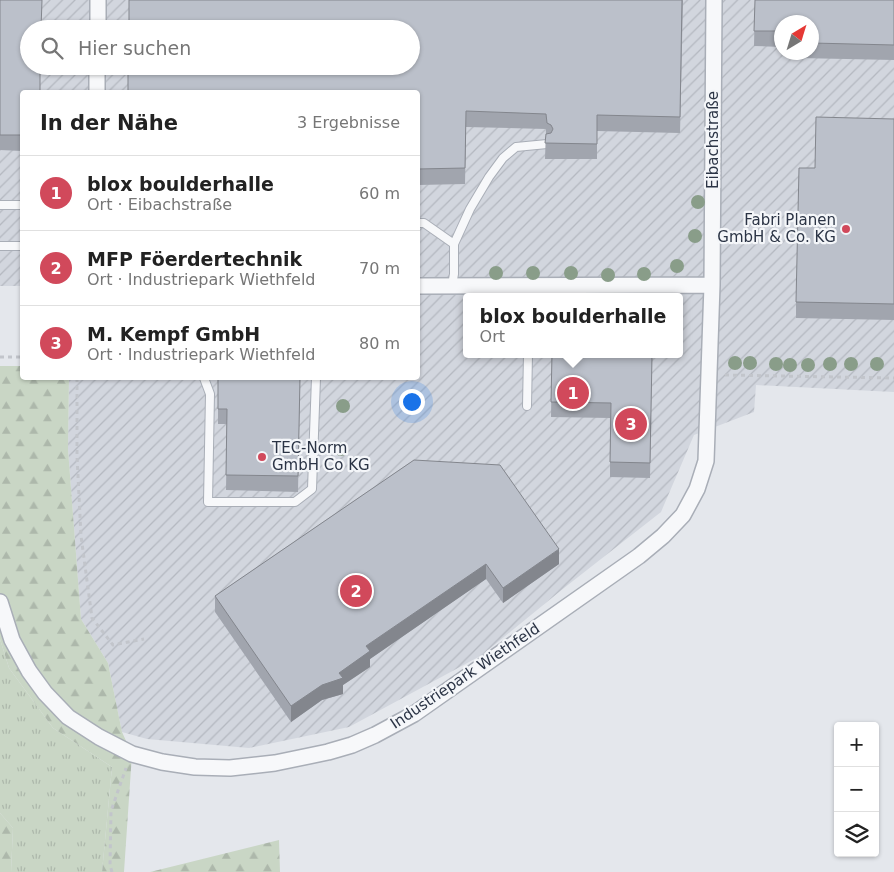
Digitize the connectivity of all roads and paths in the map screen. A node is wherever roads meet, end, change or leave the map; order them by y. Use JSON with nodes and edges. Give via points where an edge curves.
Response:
{"nodes":[{"id":1,"x":98,"y":0,"type":"edge"},
{"id":2,"x":714,"y":0,"type":"edge"},
{"id":3,"x":98,"y":20,"type":"edge"},
{"id":4,"x":97,"y":75,"type":"edge"},
{"id":5,"x":97,"y":90,"type":"edge"},
{"id":6,"x":547,"y":144,"type":"edge"},
{"id":7,"x":0,"y":205,"type":"edge"},
{"id":8,"x":20,"y":205,"type":"edge"},
{"id":9,"x":420,"y":223,"type":"edge"},
{"id":10,"x":454,"y":244,"type":"junction"},
{"id":11,"x":0,"y":246,"type":"edge"},
{"id":12,"x":20,"y":246,"type":"edge"},
{"id":13,"x":452,"y":285,"type":"junction"},
{"id":14,"x":420,"y":286,"type":"edge"},
{"id":15,"x":712,"y":286,"type":"junction"},
{"id":16,"x":0,"y":357,"type":"edge"},
{"id":17,"x":20,"y":357,"type":"edge"},
{"id":18,"x":528,"y":358,"type":"edge"},
{"id":19,"x":709,"y":375,"type":"junction"},
{"id":20,"x":894,"y":378,"type":"edge"},
{"id":21,"x":77,"y":380,"type":"edge"},
{"id":22,"x":205,"y":380,"type":"edge"},
{"id":23,"x":316,"y":380,"type":"edge"},
{"id":24,"x":527,"y":406,"type":"dead end"},
{"id":25,"x":0,"y":602,"type":"edge"},
{"id":26,"x":144,"y":639,"type":"dead end"},
{"id":27,"x":132,"y":754,"type":"junction"},
{"id":28,"x":112,"y":872,"type":"edge"}],
"edges":[{"from":1,"to":3,"type":"street"},
{"from":2,"to":15,"type":"street","name":"Eibachstraße"},
{"from":4,"to":5,"type":"street"},
{"from":6,"to":10,"type":"lane","via":[[516,147],[503,158],[489,176]]},
{"from":7,"to":8,"type":"lane"},
{"from":9,"to":10,"type":"lane"},
{"from":10,"to":13,"type":"lane"},
{"from":11,"to":12,"type":"lane"},
{"from":13,"to":14,"type":"street"},
{"from":13,"to":15,"type":"street","via":[[529,288]]},
{"from":15,"to":19,"type":"street","name":"Industriepark Wiethfeld"},
{"from":16,"to":17,"type":"path"},
{"from":18,"to":24,"type":"lane"},
{"from":19,"to":20,"type":"path"},
{"from":19,"to":27,"type":"street","name":"Industriepark Wiethfeld","via":[[706,461],[697,489],[683,515],[639,556],[414,714],[352,745],[275,763],[230,768],[195,767]]},
{"from":21,"to":26,"type":"path","via":[[81,536],[92,618],[113,645]]},
{"from":22,"to":23,"type":"lane","via":[[210,394],[208,502],[295,502],[312,488]]},
{"from":25,"to":27,"type":"street","name":"Industriepark Wiethfeld","via":[[12,640],[45,693],[68,716]]},
{"from":27,"to":28,"type":"path","via":[[111,810]]}]}
